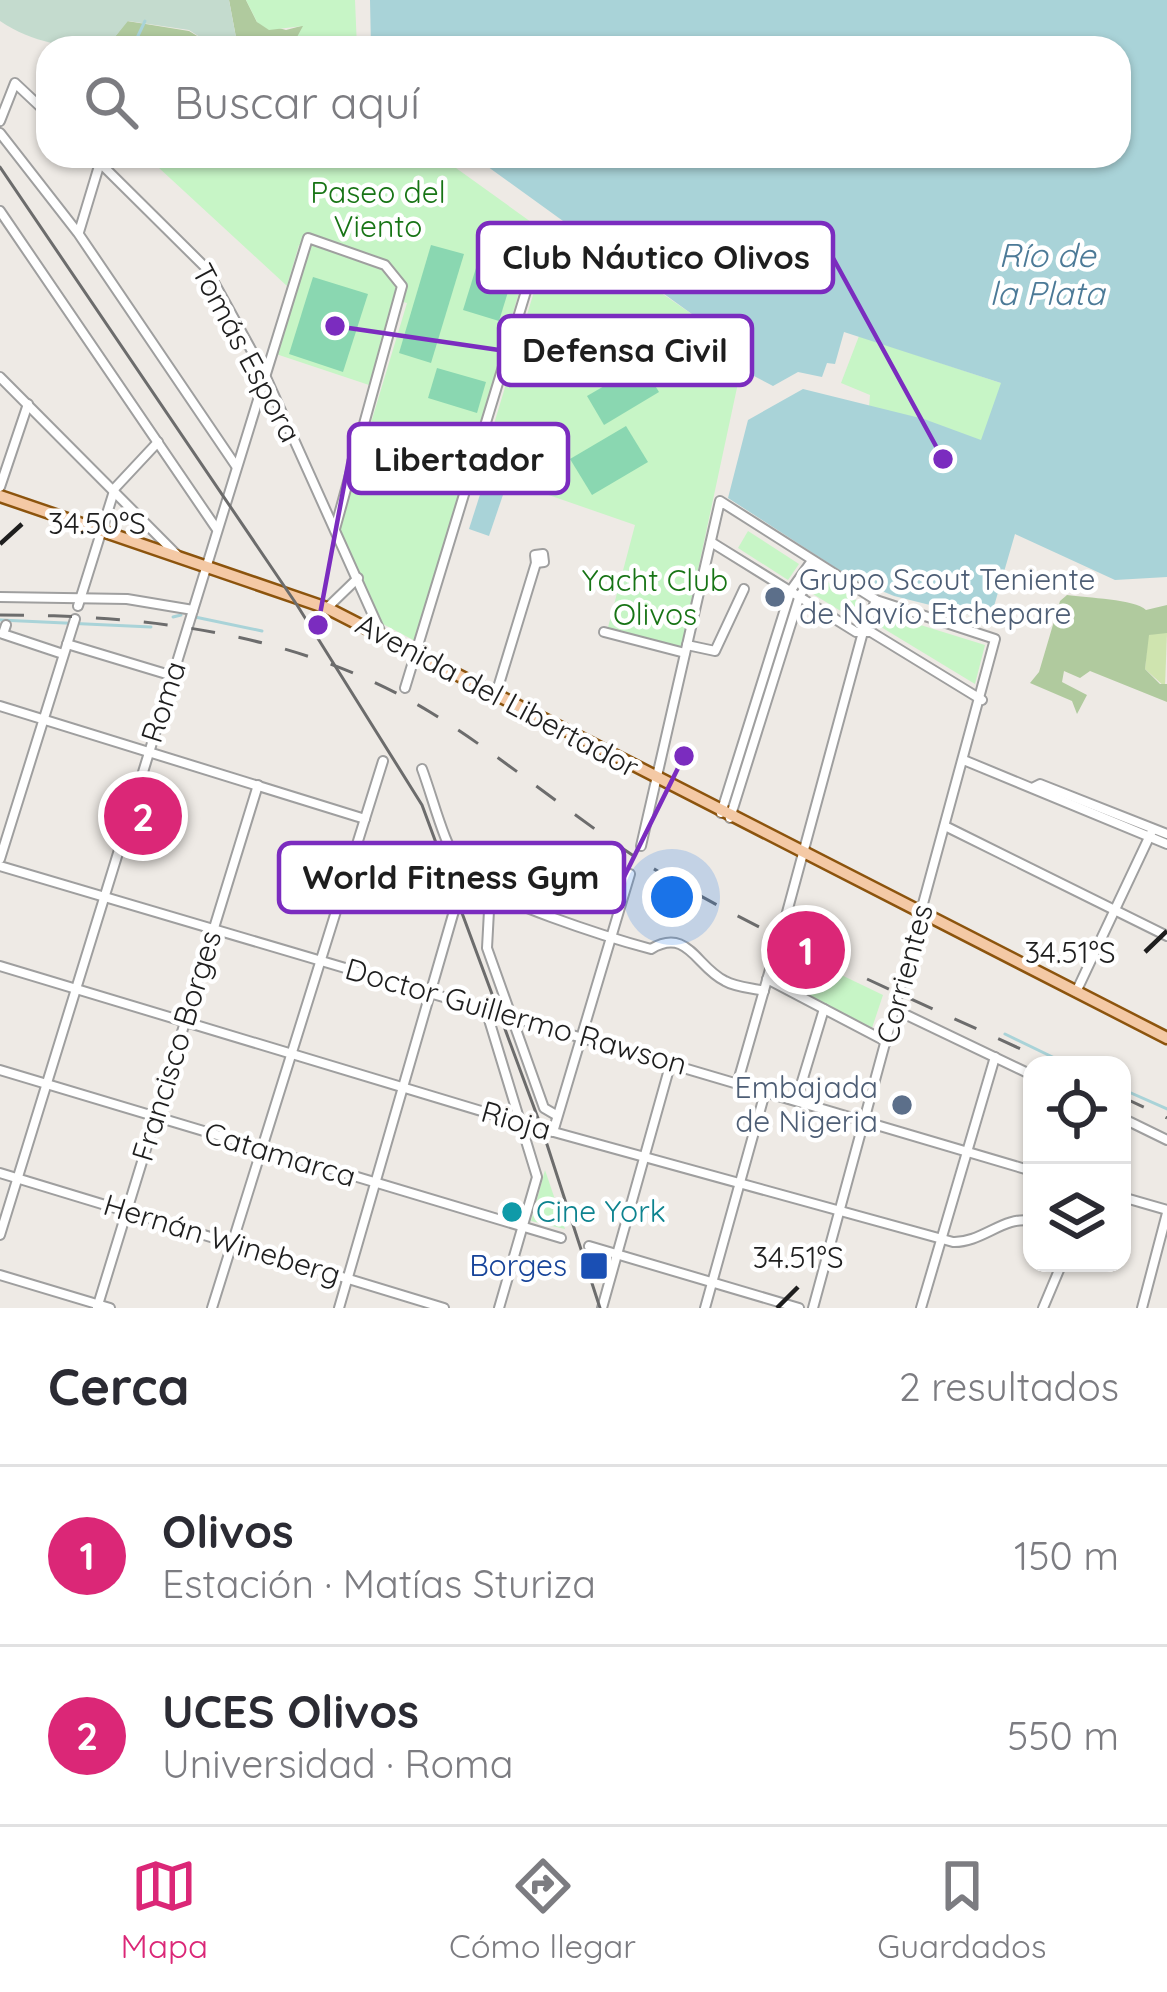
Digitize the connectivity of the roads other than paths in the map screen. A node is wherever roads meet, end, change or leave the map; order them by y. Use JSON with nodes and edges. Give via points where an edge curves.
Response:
{"nodes":[{"id":1,"x":36,"y":103,"type":"edge"},
{"id":2,"x":0,"y":121,"type":"edge"},
{"id":3,"x":0,"y":133,"type":"edge"},
{"id":4,"x":95,"y":168,"type":"edge"},
{"id":5,"x":108,"y":168,"type":"edge"},
{"id":6,"x":0,"y":212,"type":"edge"},
{"id":7,"x":78,"y":233,"type":"junction"},
{"id":8,"x":541,"y":242,"type":"dead end"},
{"id":9,"x":264,"y":373,"type":"junction"},
{"id":10,"x":0,"y":377,"type":"edge"},
{"id":11,"x":28,"y":404,"type":"junction"},
{"id":12,"x":158,"y":442,"type":"junction"},
{"id":13,"x":236,"y":466,"type":"junction"},
{"id":14,"x":115,"y":488,"type":"junction"},
{"id":15,"x":0,"y":492,"type":"edge"},
{"id":16,"x":217,"y":529,"type":"junction"},
{"id":17,"x":335,"y":529,"type":"junction"},
{"id":18,"x":102,"y":532,"type":"junction"},
{"id":19,"x":711,"y":542,"type":"junction"},
{"id":20,"x":179,"y":557,"type":"junction"},
{"id":21,"x":538,"y":565,"type":"dead end"},
{"id":22,"x":815,"y":565,"type":"junction"},
{"id":23,"x":206,"y":566,"type":"junction"},
{"id":24,"x":358,"y":578,"type":"junction"},
{"id":25,"x":744,"y":589,"type":"dead end"},
{"id":26,"x":795,"y":592,"type":"junction"},
{"id":27,"x":0,"y":597,"type":"edge"},
{"id":28,"x":876,"y":600,"type":"junction"},
{"id":29,"x":81,"y":601,"type":"junction"},
{"id":30,"x":327,"y":608,"type":"junction"},
{"id":31,"x":193,"y":610,"type":"junction"},
{"id":32,"x":75,"y":619,"type":"dead end"},
{"id":33,"x":6,"y":626,"type":"dead end"},
{"id":34,"x":604,"y":632,"type":"dead end"},
{"id":35,"x":862,"y":632,"type":"junction"},
{"id":36,"x":381,"y":633,"type":"junction"},
{"id":37,"x":65,"y":649,"type":"junction"},
{"id":38,"x":686,"y":649,"type":"junction"},
{"id":39,"x":418,"y":654,"type":"junction"},
{"id":40,"x":173,"y":676,"type":"junction"},
{"id":41,"x":405,"y":688,"type":"dead end"},
{"id":42,"x":496,"y":694,"type":"junction"},
{"id":43,"x":982,"y":700,"type":"junction"},
{"id":44,"x":0,"y":706,"type":"edge"},
{"id":45,"x":43,"y":719,"type":"junction"},
{"id":46,"x":147,"y":754,"type":"junction"},
{"id":47,"x":383,"y":761,"type":"dead end"},
{"id":48,"x":966,"y":761,"type":"junction"},
{"id":49,"x":422,"y":769,"type":"dead end"},
{"id":50,"x":656,"y":779,"type":"junction"},
{"id":51,"x":258,"y":785,"type":"junction"},
{"id":52,"x":726,"y":816,"type":"junction"},
{"id":53,"x":365,"y":819,"type":"junction"},
{"id":54,"x":946,"y":827,"type":"junction"},
{"id":55,"x":1151,"y":833,"type":"junction"},
{"id":56,"x":1167,"y":834,"type":"edge"},
{"id":57,"x":1167,"y":844,"type":"edge"},
{"id":58,"x":641,"y":846,"type":"dead end"},
{"id":59,"x":801,"y":854,"type":"junction"},
{"id":60,"x":0,"y":862,"type":"edge"},
{"id":61,"x":630,"y":874,"type":"dead end"},
{"id":62,"x":490,"y":892,"type":"junction"},
{"id":63,"x":101,"y":895,"type":"junction"},
{"id":64,"x":454,"y":911,"type":"dead end"},
{"id":65,"x":1115,"y":911,"type":"junction"},
{"id":66,"x":921,"y":916,"type":"junction"},
{"id":67,"x":783,"y":927,"type":"dead end"},
{"id":68,"x":214,"y":928,"type":"junction"},
{"id":69,"x":1167,"y":937,"type":"edge"},
{"id":70,"x":613,"y":939,"type":"junction"},
{"id":71,"x":776,"y":952,"type":"dead end"},
{"id":72,"x":319,"y":960,"type":"junction"},
{"id":73,"x":0,"y":966,"type":"edge"},
{"id":74,"x":767,"y":980,"type":"junction"},
{"id":75,"x":75,"y":988,"type":"junction"},
{"id":76,"x":764,"y":991,"type":"junction"},
{"id":77,"x":427,"y":992,"type":"junction"},
{"id":78,"x":1076,"y":992,"type":"junction"},
{"id":79,"x":824,"y":1009,"type":"junction"},
{"id":80,"x":486,"y":1010,"type":"junction"},
{"id":81,"x":896,"y":1010,"type":"junction"},
{"id":82,"x":512,"y":1016,"type":"junction"},
{"id":83,"x":184,"y":1022,"type":"junction"},
{"id":84,"x":582,"y":1035,"type":"junction"},
{"id":85,"x":1167,"y":1038,"type":"edge"},
{"id":86,"x":887,"y":1042,"type":"junction"},
{"id":87,"x":291,"y":1054,"type":"junction"},
{"id":88,"x":994,"y":1057,"type":"junction"},
{"id":89,"x":670,"y":1062,"type":"junction"},
{"id":90,"x":0,"y":1070,"type":"edge"},
{"id":91,"x":1023,"y":1071,"type":"edge"},
{"id":92,"x":738,"y":1081,"type":"junction"},
{"id":93,"x":46,"y":1084,"type":"junction"},
{"id":94,"x":404,"y":1088,"type":"junction"},
{"id":95,"x":766,"y":1089,"type":"junction"},
{"id":96,"x":797,"y":1098,"type":"junction"},
{"id":97,"x":556,"y":1114,"type":"junction"},
{"id":98,"x":156,"y":1117,"type":"junction"},
{"id":99,"x":863,"y":1120,"type":"junction"},
{"id":100,"x":1131,"y":1122,"type":"edge"},
{"id":101,"x":521,"y":1123,"type":"junction"},
{"id":102,"x":553,"y":1132,"type":"junction"},
{"id":103,"x":1167,"y":1140,"type":"edge"},
{"id":104,"x":262,"y":1149,"type":"junction"},
{"id":105,"x":967,"y":1152,"type":"junction"},
{"id":106,"x":643,"y":1157,"type":"junction"},
{"id":107,"x":1023,"y":1168,"type":"edge"},
{"id":108,"x":0,"y":1173,"type":"edge"},
{"id":109,"x":17,"y":1178,"type":"junction"},
{"id":110,"x":375,"y":1185,"type":"junction"},
{"id":111,"x":740,"y":1185,"type":"junction"},
{"id":112,"x":1131,"y":1200,"type":"edge"},
{"id":113,"x":127,"y":1211,"type":"junction"},
{"id":114,"x":836,"y":1212,"type":"junction"},
{"id":115,"x":1167,"y":1212,"type":"edge"},
{"id":116,"x":1023,"y":1219,"type":"edge"},
{"id":117,"x":523,"y":1228,"type":"junction"},
{"id":118,"x":0,"y":1235,"type":"edge"},
{"id":119,"x":561,"y":1238,"type":"dead end"},
{"id":120,"x":941,"y":1238,"type":"junction"},
{"id":121,"x":233,"y":1243,"type":"junction"},
{"id":122,"x":589,"y":1246,"type":"dead end"},
{"id":123,"x":616,"y":1253,"type":"junction"},
{"id":124,"x":1059,"y":1272,"type":"edge"},
{"id":125,"x":0,"y":1275,"type":"edge"},
{"id":126,"x":348,"y":1278,"type":"junction"},
{"id":127,"x":713,"y":1281,"type":"junction"},
{"id":128,"x":98,"y":1306,"type":"edge"},
{"id":129,"x":110,"y":1308,"type":"edge"},
{"id":130,"x":212,"y":1308,"type":"edge"},
{"id":131,"x":339,"y":1308,"type":"edge"},
{"id":132,"x":444,"y":1308,"type":"edge"},
{"id":133,"x":499,"y":1308,"type":"edge"},
{"id":134,"x":602,"y":1308,"type":"edge"},
{"id":135,"x":706,"y":1308,"type":"edge"},
{"id":136,"x":799,"y":1308,"type":"edge"},
{"id":137,"x":813,"y":1308,"type":"edge"},
{"id":138,"x":921,"y":1308,"type":"edge"},
{"id":139,"x":1042,"y":1308,"type":"edge"},
{"id":140,"x":1142,"y":1308,"type":"edge"}],
"edges":[{"from":1,"to":2,"type":"street","via":[[15,83]]},
{"from":3,"to":7,"type":"street"},
{"from":4,"to":7,"type":"street"},
{"from":5,"to":9,"type":"street","name":"Tomás Espora","via":[[206,268]]},
{"from":6,"to":12,"type":"street"},
{"from":7,"to":13,"type":"street"},
{"from":8,"to":39,"type":"street"},
{"from":9,"to":13,"type":"street","name":"Roma"},
{"from":9,"to":17,"type":"street","name":"Tomás Espora"},
{"from":9,"to":17,"type":"street","name":"Roma","via":[[308,238],[385,265],[402,286]]},
{"from":10,"to":11,"type":"street"},
{"from":11,"to":14,"type":"street"},
{"from":11,"to":15,"type":"street"},
{"from":12,"to":14,"type":"street"},
{"from":12,"to":16,"type":"street"},
{"from":13,"to":16,"type":"street","name":"Roma"},
{"from":14,"to":18,"type":"street"},
{"from":14,"to":20,"type":"street"},
{"from":15,"to":18,"type":"main road","name":"Avenida del Libertador"},
{"from":16,"to":23,"type":"street","name":"Roma"},
{"from":17,"to":24,"type":"street","name":"Tomás Espora"},
{"from":18,"to":20,"type":"main road","name":"Avenida del Libertador"},
{"from":18,"to":29,"type":"street"},
{"from":19,"to":22,"type":"street","via":[[720,501]]},
{"from":19,"to":26,"type":"street"},
{"from":19,"to":38,"type":"street"},
{"from":20,"to":23,"type":"main road","name":"Avenida del Libertador"},
{"from":21,"to":42,"type":"street"},
{"from":22,"to":26,"type":"street"},
{"from":22,"to":28,"type":"street"},
{"from":23,"to":30,"type":"main road","name":"Avenida del Libertador"},
{"from":23,"to":31,"type":"street","name":"Roma"},
{"from":24,"to":30,"type":"street"},
{"from":24,"to":36,"type":"street","name":"Tomás Espora"},
{"from":25,"to":38,"type":"street","via":[[715,650]]},
{"from":26,"to":35,"type":"street"},
{"from":26,"to":52,"type":"street"},
{"from":27,"to":29,"type":"street"},
{"from":28,"to":35,"type":"street"},
{"from":28,"to":43,"type":"street","name":"Corrientes","via":[[995,639]]},
{"from":29,"to":31,"type":"street"},
{"from":30,"to":36,"type":"main road","name":"Avenida del Libertador"},
{"from":31,"to":40,"type":"street","name":"Roma"},
{"from":32,"to":37,"type":"street"},
{"from":33,"to":37,"type":"street","via":[[3,634]]},
{"from":34,"to":38,"type":"street"},
{"from":35,"to":43,"type":"street"},
{"from":35,"to":59,"type":"street"},
{"from":36,"to":39,"type":"main road","name":"Avenida del Libertador"},
{"from":37,"to":40,"type":"street"},
{"from":37,"to":45,"type":"street"},
{"from":38,"to":50,"type":"street"},
{"from":39,"to":41,"type":"street"},
{"from":39,"to":42,"type":"main road","name":"Avenida del Libertador"},
{"from":40,"to":46,"type":"street","name":"Roma"},
{"from":42,"to":50,"type":"main road","name":"Avenida del Libertador"},
{"from":43,"to":48,"type":"street","name":"Corrientes"},
{"from":44,"to":45,"type":"street"},
{"from":45,"to":46,"type":"street"},
{"from":45,"to":60,"type":"street"},
{"from":46,"to":51,"type":"street"},
{"from":46,"to":63,"type":"street","name":"Roma"},
{"from":47,"to":53,"type":"street"},
{"from":48,"to":54,"type":"street","name":"Corrientes"},
{"from":48,"to":55,"type":"street"},
{"from":49,"to":62,"type":"street","via":[[464,875]]},
{"from":50,"to":52,"type":"main road","name":"Avenida del Libertador"},
{"from":50,"to":58,"type":"street"},
{"from":51,"to":53,"type":"street"},
{"from":51,"to":68,"type":"street","name":"Francisco Borges"},
{"from":52,"to":59,"type":"main road","name":"Avenida del Libertador"},
{"from":53,"to":72,"type":"street"},
{"from":54,"to":65,"type":"street"},
{"from":54,"to":66,"type":"street","name":"Corrientes"},
{"from":55,"to":56,"type":"street"},
{"from":55,"to":57,"type":"street"},
{"from":55,"to":65,"type":"street"},
{"from":59,"to":66,"type":"main road","name":"Avenida del Libertador"},
{"from":59,"to":67,"type":"street"},
{"from":60,"to":63,"type":"street","name":"Doctor Guillermo Rawson"},
{"from":61,"to":70,"type":"street"},
{"from":62,"to":70,"type":"street"},
{"from":62,"to":82,"type":"street","via":[[488,948]]},
{"from":63,"to":68,"type":"street","name":"Doctor Guillermo Rawson"},
{"from":63,"to":75,"type":"street","name":"Roma"},
{"from":64,"to":77,"type":"street"},
{"from":65,"to":69,"type":"street"},
{"from":65,"to":78,"type":"street"},
{"from":66,"to":78,"type":"main road","name":"Avenida del Libertador"},
{"from":66,"to":81,"type":"street","name":"Corrientes"},
{"from":68,"to":72,"type":"street","name":"Doctor Guillermo Rawson"},
{"from":68,"to":83,"type":"street","name":"Francisco Borges"},
{"from":70,"to":76,"type":"street","via":[[651,949],[663,941],[688,945],[725,982]]},
{"from":70,"to":84,"type":"street"},
{"from":71,"to":74,"type":"street"},
{"from":72,"to":77,"type":"street","name":"Doctor Guillermo Rawson"},
{"from":72,"to":87,"type":"street"},
{"from":73,"to":75,"type":"street","name":"Rioja"},
{"from":74,"to":76,"type":"street"},
{"from":74,"to":79,"type":"street"},
{"from":75,"to":83,"type":"street","name":"Rioja"},
{"from":75,"to":93,"type":"street","name":"Roma"},
{"from":76,"to":92,"type":"street"},
{"from":77,"to":80,"type":"street","name":"Doctor Guillermo Rawson"},
{"from":77,"to":94,"type":"street"},
{"from":78,"to":85,"type":"main road","name":"Avenida del Libertador"},
{"from":79,"to":86,"type":"street"},
{"from":79,"to":96,"type":"street"},
{"from":80,"to":82,"type":"street","name":"Doctor Guillermo Rawson"},
{"from":80,"to":101,"type":"street"},
{"from":81,"to":86,"type":"street","name":"Corrientes"},
{"from":81,"to":88,"type":"street"},
{"from":82,"to":84,"type":"street","name":"Doctor Guillermo Rawson"},
{"from":82,"to":97,"type":"street","via":[[544,1108]]},
{"from":83,"to":87,"type":"street","name":"Rioja"},
{"from":83,"to":98,"type":"street","name":"Francisco Borges"},
{"from":84,"to":89,"type":"street","name":"Doctor Guillermo Rawson"},
{"from":84,"to":97,"type":"street"},
{"from":86,"to":99,"type":"street","name":"Corrientes"},
{"from":87,"to":94,"type":"street","name":"Rioja"},
{"from":87,"to":104,"type":"street"},
{"from":88,"to":91,"type":"street"},
{"from":88,"to":105,"type":"street"},
{"from":89,"to":92,"type":"street","name":"Doctor Guillermo Rawson"},
{"from":89,"to":106,"type":"street"},
{"from":90,"to":93,"type":"street","name":"Catamarca"},
{"from":92,"to":95,"type":"street","name":"Doctor Guillermo Rawson"},
{"from":93,"to":98,"type":"street","name":"Catamarca"},
{"from":93,"to":109,"type":"street","name":"Roma"},
{"from":94,"to":101,"type":"street","name":"Rioja"},
{"from":94,"to":110,"type":"street"},
{"from":95,"to":96,"type":"street","name":"Doctor Guillermo Rawson"},
{"from":95,"to":111,"type":"street"},
{"from":96,"to":99,"type":"street","name":"Doctor Guillermo Rawson"},
{"from":97,"to":102,"type":"street"},
{"from":98,"to":104,"type":"street","name":"Catamarca"},
{"from":98,"to":113,"type":"street","name":"Francisco Borges"},
{"from":99,"to":105,"type":"street","name":"Doctor Guillermo Rawson"},
{"from":99,"to":114,"type":"street","name":"Corrientes"},
{"from":100,"to":103,"type":"street"},
{"from":101,"to":102,"type":"street","name":"Rioja"},
{"from":101,"to":117,"type":"street","via":[[537,1165]]},
{"from":102,"to":106,"type":"street","name":"Rioja"},
{"from":104,"to":110,"type":"street","name":"Catamarca"},
{"from":104,"to":121,"type":"street"},
{"from":105,"to":107,"type":"street","name":"Doctor Guillermo Rawson"},
{"from":105,"to":120,"type":"street"},
{"from":106,"to":111,"type":"street","name":"Rioja"},
{"from":106,"to":123,"type":"street"},
{"from":108,"to":109,"type":"street","name":"Hernán Wineberg"},
{"from":109,"to":113,"type":"street","name":"Hernán Wineberg"},
{"from":109,"to":118,"type":"street","name":"Roma"},
{"from":110,"to":117,"type":"street","name":"Catamarca"},
{"from":110,"to":126,"type":"street"},
{"from":111,"to":114,"type":"street","name":"Rioja"},
{"from":111,"to":127,"type":"street"},
{"from":112,"to":115,"type":"street"},
{"from":113,"to":121,"type":"street","name":"Hernán Wineberg"},
{"from":113,"to":128,"type":"street","name":"Francisco Borges"},
{"from":114,"to":120,"type":"street","name":"Rioja"},
{"from":114,"to":137,"type":"street","name":"Corrientes"},
{"from":115,"to":140,"type":"street"},
{"from":116,"to":120,"type":"street","name":"Rioja","via":[[967,1242]]},
{"from":117,"to":119,"type":"street","name":"Catamarca"},
{"from":117,"to":133,"type":"street"},
{"from":120,"to":138,"type":"street"},
{"from":121,"to":126,"type":"street","name":"Hernán Wineberg"},
{"from":121,"to":130,"type":"street"},
{"from":122,"to":123,"type":"street"},
{"from":123,"to":127,"type":"street"},
{"from":123,"to":134,"type":"street"},
{"from":124,"to":139,"type":"street"},
{"from":125,"to":128,"type":"street"},
{"from":126,"to":131,"type":"street"},
{"from":126,"to":132,"type":"street","name":"Hernán Wineberg"},
{"from":127,"to":135,"type":"street"},
{"from":127,"to":136,"type":"street"},
{"from":128,"to":129,"type":"street"}]}
